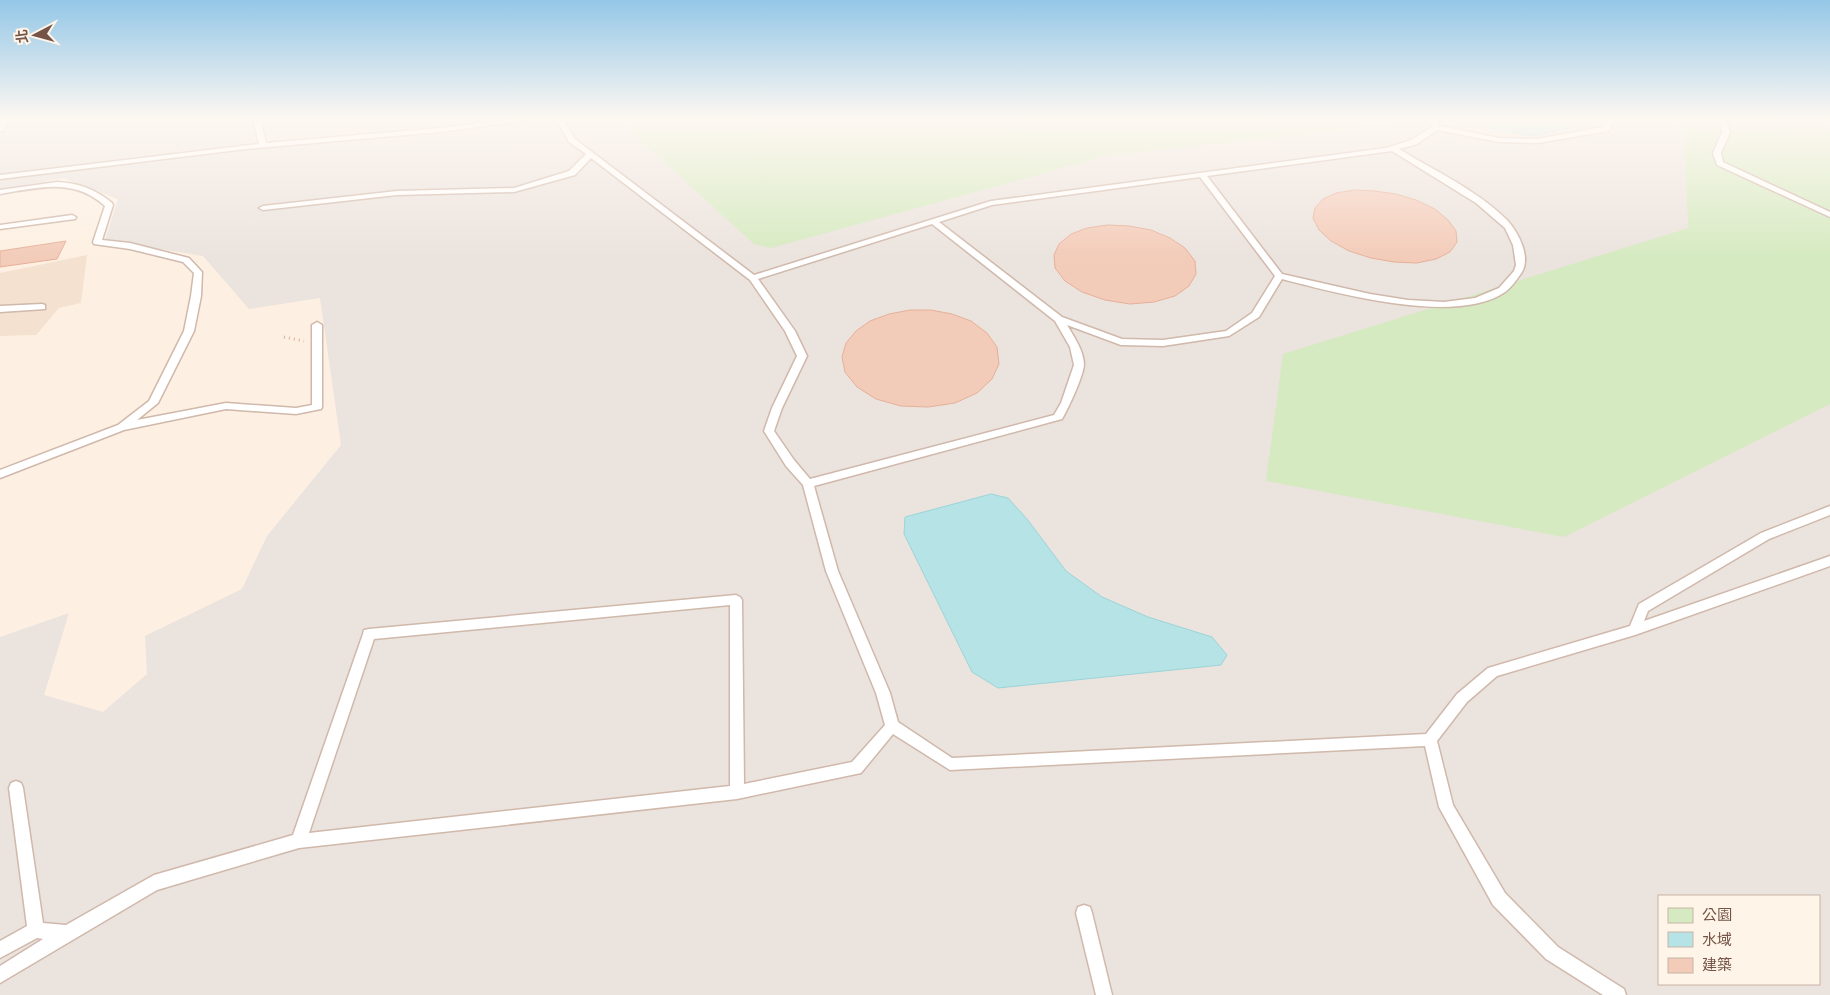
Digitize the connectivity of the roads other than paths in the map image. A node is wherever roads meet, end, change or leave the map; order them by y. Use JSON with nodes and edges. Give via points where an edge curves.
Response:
{"nodes":[{"id":1,"x":98,"y":165,"type":"edge"},
{"id":2,"x":579,"y":165,"type":"edge"},
{"id":3,"x":605,"y":165,"type":"edge"},
{"id":4,"x":1275,"y":165,"type":"edge"},
{"id":5,"x":1421,"y":165,"type":"edge"},
{"id":6,"x":1724,"y":165,"type":"edge"},
{"id":7,"x":1203,"y":176,"type":"junction"},
{"id":8,"x":0,"y":177,"type":"edge"},
{"id":9,"x":0,"y":192,"type":"edge"},
{"id":10,"x":263,"y":208,"type":"dead end"},
{"id":11,"x":1830,"y":215,"type":"edge"},
{"id":12,"x":72,"y":217,"type":"dead end"},
{"id":13,"x":933,"y":221,"type":"junction"},
{"id":14,"x":0,"y":227,"type":"edge"},
{"id":15,"x":1279,"y":276,"type":"junction"},
{"id":16,"x":753,"y":278,"type":"junction"},
{"id":17,"x":42,"y":307,"type":"dead end"},
{"id":18,"x":0,"y":309,"type":"edge"},
{"id":19,"x":1060,"y":319,"type":"junction"},
{"id":20,"x":317,"y":326,"type":"dead end"},
{"id":21,"x":122,"y":427,"type":"junction"},
{"id":22,"x":0,"y":474,"type":"edge"},
{"id":23,"x":808,"y":484,"type":"junction"},
{"id":24,"x":1830,"y":510,"type":"edge"},
{"id":25,"x":1830,"y":562,"type":"edge"},
{"id":26,"x":1635,"y":630,"type":"junction"},
{"id":27,"x":892,"y":726,"type":"junction"},
{"id":28,"x":1430,"y":740,"type":"junction"},
{"id":29,"x":16,"y":788,"type":"dead end"},
{"id":30,"x":737,"y":792,"type":"junction"},
{"id":31,"x":299,"y":841,"type":"junction"},
{"id":32,"x":1084,"y":913,"type":"dead end"},
{"id":33,"x":36,"y":930,"type":"junction"},
{"id":34,"x":67,"y":933,"type":"junction"},
{"id":35,"x":0,"y":950,"type":"edge"},
{"id":36,"x":0,"y":975,"type":"edge"},
{"id":37,"x":1104,"y":995,"type":"edge"},
{"id":38,"x":1618,"y":995,"type":"edge"}],
"edges":[{"from":1,"to":8,"type":"lane"},
{"from":2,"to":10,"type":"lane","via":[[572,173],[514,190],[397,193]]},
{"from":3,"to":16,"type":"lane"},
{"from":4,"to":7,"type":"lane"},
{"from":5,"to":15,"type":"lane","via":[[1480,202],[1505,224],[1515,238],[1521,260],[1518,272],[1502,291],[1478,301],[1431,306],[1372,298]]},
{"from":6,"to":11,"type":"lane"},
{"from":7,"to":13,"type":"lane","via":[[991,203]]},
{"from":7,"to":15,"type":"lane"},
{"from":9,"to":21,"type":"lane","via":[[52,184],[82,188],[109,205],[97,242],[130,246],[186,260],[198,272],[188,331],[157,395],[153,403]]},
{"from":12,"to":14,"type":"lane"},
{"from":13,"to":16,"type":"lane"},
{"from":13,"to":19,"type":"lane"},
{"from":15,"to":19,"type":"lane","via":[[1256,315],[1229,333],[1163,343],[1121,342]]},
{"from":16,"to":23,"type":"lane","via":[[790,331],[802,356],[777,408],[770,431]]},
{"from":17,"to":18,"type":"lane"},
{"from":19,"to":23,"type":"lane","via":[[1075,347],[1079,365],[1058,417]]},
{"from":20,"to":21,"type":"lane","via":[[317,407],[296,411],[226,406]]},
{"from":21,"to":22,"type":"lane"},
{"from":23,"to":27,"type":"lane","via":[[832,572],[883,693]]},
{"from":24,"to":26,"type":"lane","via":[[1766,536],[1643,608]]},
{"from":25,"to":26,"type":"lane"},
{"from":26,"to":28,"type":"lane","via":[[1494,672],[1462,698]]},
{"from":27,"to":28,"type":"lane","via":[[950,764]]},
{"from":27,"to":30,"type":"lane","via":[[856,768]]},
{"from":28,"to":38,"type":"lane","via":[[1446,808],[1499,899],[1552,953]]},
{"from":29,"to":33,"type":"lane"},
{"from":30,"to":31,"type":"lane"},
{"from":30,"to":31,"type":"lane","via":[[736,600],[369,634]]},
{"from":31,"to":34,"type":"lane","via":[[154,883]]},
{"from":32,"to":37,"type":"lane"},
{"from":33,"to":34,"type":"lane"},
{"from":33,"to":35,"type":"lane"},
{"from":34,"to":36,"type":"lane"}]}
